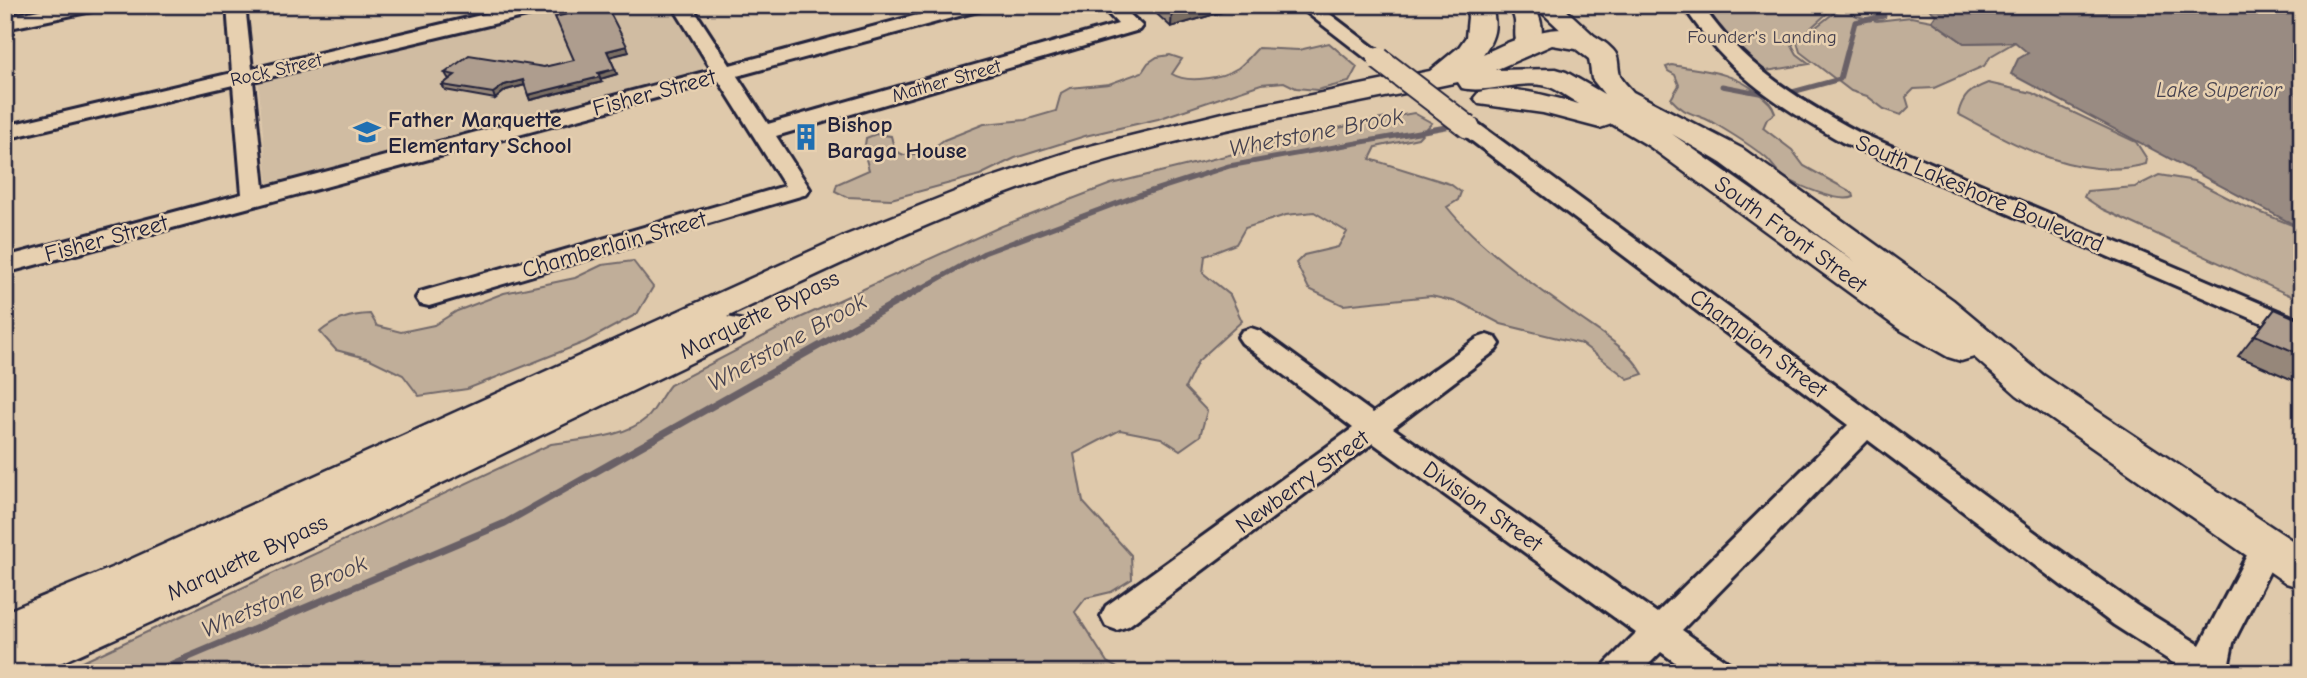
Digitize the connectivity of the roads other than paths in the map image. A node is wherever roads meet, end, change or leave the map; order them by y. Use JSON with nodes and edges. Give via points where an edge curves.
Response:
{"nodes":[{"id":1,"x":92,"y":5,"type":"edge"},
{"id":2,"x":236,"y":5,"type":"edge"},
{"id":3,"x":548,"y":5,"type":"edge"},
{"id":4,"x":681,"y":5,"type":"edge"},
{"id":5,"x":978,"y":5,"type":"edge"},
{"id":6,"x":1109,"y":5,"type":"edge"},
{"id":7,"x":1306,"y":5,"type":"edge"},
{"id":8,"x":1478,"y":5,"type":"edge"},
{"id":9,"x":1520,"y":5,"type":"edge"},
{"id":10,"x":1546,"y":5,"type":"edge"},
{"id":11,"x":1692,"y":5,"type":"edge"},
{"id":12,"x":5,"y":23,"type":"edge"},
{"id":13,"x":1132,"y":26,"type":"joint"},
{"id":14,"x":1523,"y":45,"type":"junction"},
{"id":15,"x":1596,"y":57,"type":"junction"},
{"id":16,"x":723,"y":73,"type":"junction"},
{"id":17,"x":242,"y":77,"type":"junction"},
{"id":18,"x":1553,"y":78,"type":"junction"},
{"id":19,"x":1432,"y":79,"type":"junction"},
{"id":20,"x":1401,"y":102,"type":"junction"},
{"id":21,"x":5,"y":133,"type":"edge"},
{"id":22,"x":761,"y":133,"type":"junction"},
{"id":23,"x":1689,"y":161,"type":"junction"},
{"id":24,"x":254,"y":199,"type":"junction"},
{"id":25,"x":5,"y":265,"type":"edge"},
{"id":26,"x":429,"y":298,"type":"dead end"},
{"id":27,"x":2302,"y":331,"type":"edge"},
{"id":28,"x":1251,"y":337,"type":"dead end"},
{"id":29,"x":1487,"y":344,"type":"dead end"},
{"id":30,"x":2030,"y":385,"type":"junction"},
{"id":31,"x":1867,"y":424,"type":"junction"},
{"id":32,"x":1374,"y":429,"type":"junction"},
{"id":33,"x":2267,"y":547,"type":"junction"},
{"id":34,"x":2302,"y":570,"type":"edge"},
{"id":35,"x":1117,"y":616,"type":"dead end"},
{"id":36,"x":1660,"y":631,"type":"junction"},
{"id":37,"x":5,"y":632,"type":"edge"},
{"id":38,"x":5,"y":666,"type":"edge"},
{"id":39,"x":2213,"y":672,"type":"edge"},
{"id":40,"x":1618,"y":673,"type":"edge"},
{"id":41,"x":1717,"y":673,"type":"edge"}],
"edges":[{"from":1,"to":12,"type":"street"},
{"from":2,"to":17,"type":"street"},
{"from":3,"to":17,"type":"street","name":"Rock Street"},
{"from":4,"to":16,"type":"street"},
{"from":5,"to":16,"type":"street","name":"Fisher Street"},
{"from":6,"to":13,"type":"street"},
{"from":7,"to":31,"type":"street","name":"Champion Street","bridge":true},
{"from":8,"to":19,"type":"highway","via":[[1483,23],[1479,42],[1466,57]]},
{"from":9,"to":14,"type":"main road","via":[[1529,17]]},
{"from":10,"to":15,"type":"main road","name":"South Front Street"},
{"from":11,"to":27,"type":"street","name":"South Lakeshore Boulevard","via":[[1718,42],[1762,80],[1875,149]]},
{"from":13,"to":22,"type":"street","name":"Mather Street"},
{"from":14,"to":15,"type":"highway","name":"Marquette Bypass","via":[[1557,36]]},
{"from":14,"to":18,"type":"highway","name":"South Front Street","via":[[1518,55],[1525,65]]},
{"from":14,"to":19,"type":"highway","name":"Marquette Bypass","via":[[1480,67]]},
{"from":15,"to":18,"type":"highway","via":[[1581,78]]},
{"from":15,"to":30,"type":"highway","name":"South Front Street","via":[[1609,85],[1623,98],[1713,144],[1755,173],[1940,307]]},
{"from":16,"to":22,"type":"street"},
{"from":16,"to":24,"type":"street","name":"Fisher Street"},
{"from":17,"to":21,"type":"street","name":"Rock Street"},
{"from":17,"to":24,"type":"street"},
{"from":18,"to":20,"type":"highway","name":"Marquette Bypass","via":[[1469,82]]},
{"from":18,"to":23,"type":"highway","name":"South Front Street","via":[[1660,139]]},
{"from":19,"to":37,"type":"highway","name":"Marquette Bypass","via":[[1137,142],[974,194],[856,243],[132,579]]},
{"from":20,"to":23,"type":"highway","via":[[1485,97],[1545,104],[1609,122]]},
{"from":20,"to":38,"type":"highway","name":"Marquette Bypass","via":[[1149,158],[950,225],[182,588]]},
{"from":22,"to":26,"type":"street","name":"Chamberlain Street","via":[[799,189]]},
{"from":23,"to":30,"type":"highway","name":"South Front Street","via":[[1912,320]]},
{"from":24,"to":25,"type":"street","name":"Fisher Street"},
{"from":28,"to":32,"type":"street","name":"Division Street"},
{"from":29,"to":32,"type":"street","name":"Newberry Street"},
{"from":30,"to":33,"type":"highway","name":"South Front Street"},
{"from":31,"to":36,"type":"street"},
{"from":31,"to":39,"type":"street","name":"Champion Street","via":[[2114,608]]},
{"from":32,"to":35,"type":"street","name":"Newberry Street"},
{"from":32,"to":36,"type":"street","name":"Division Street"},
{"from":33,"to":34,"type":"highway","name":"South Front Street"},
{"from":33,"to":39,"type":"street","via":[[2217,642]]},
{"from":36,"to":40,"type":"street"},
{"from":36,"to":41,"type":"street","name":"Division Street"}]}
